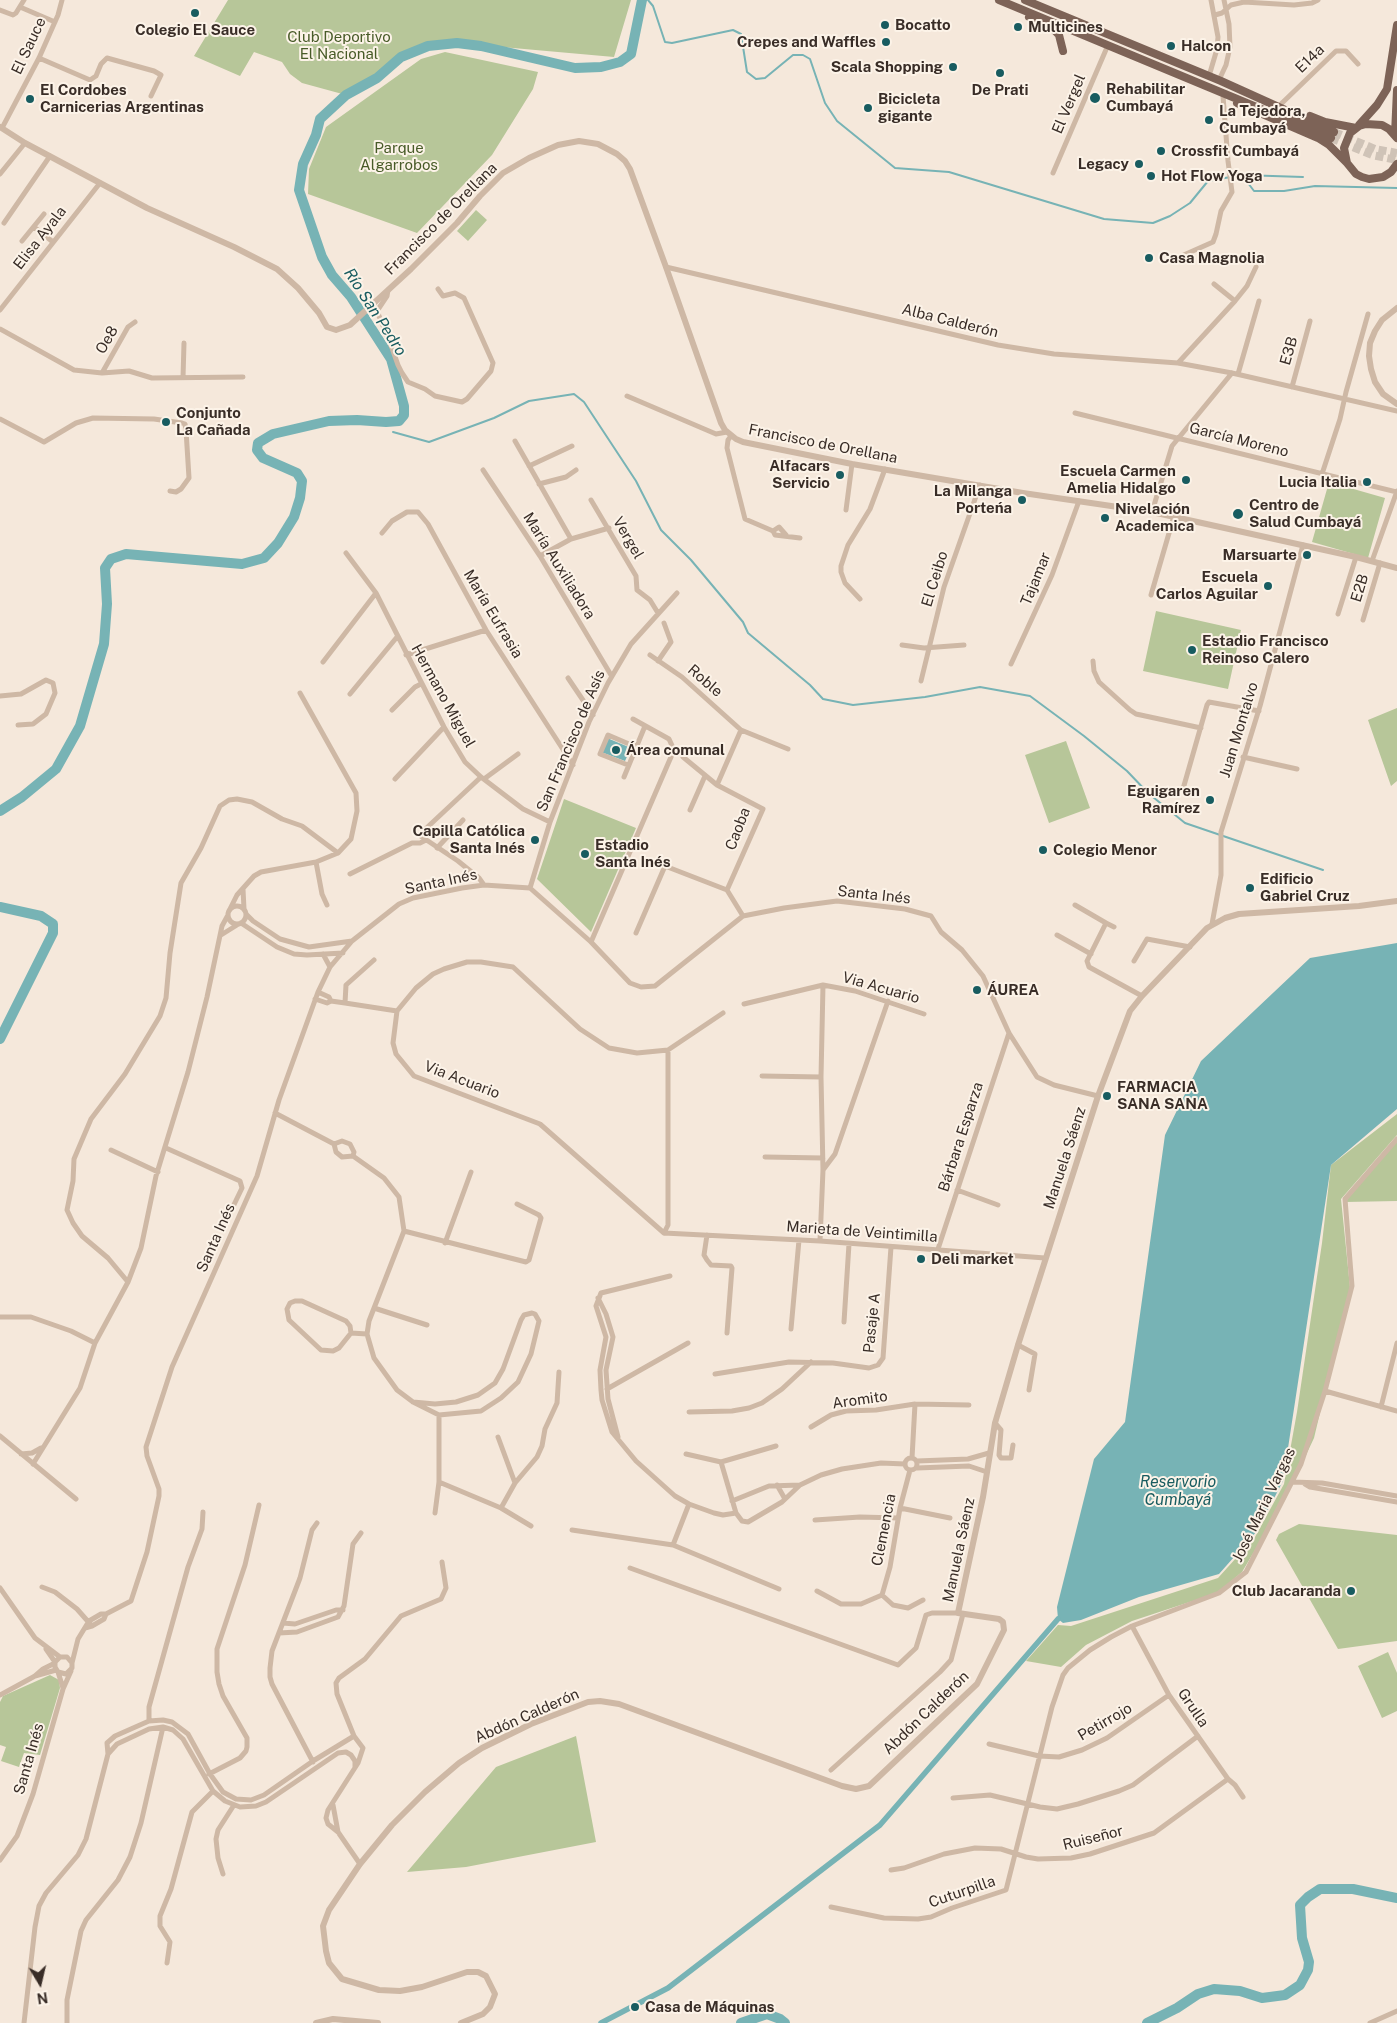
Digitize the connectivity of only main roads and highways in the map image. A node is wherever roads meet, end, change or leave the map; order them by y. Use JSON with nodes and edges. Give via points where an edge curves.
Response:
{"nodes":[{"id":1,"x":999,"y":0,"type":"edge"},
{"id":2,"x":1025,"y":0,"type":"edge"},
{"id":3,"x":1020,"y":10,"type":"junction"},
{"id":4,"x":1397,"y":25,"type":"edge"},
{"id":5,"x":1063,"y":51,"type":"dead end"},
{"id":6,"x":1220,"y":80,"type":"junction"},
{"id":7,"x":1204,"y":85,"type":"junction"},
{"id":8,"x":1397,"y":90,"type":"edge"},
{"id":9,"x":1357,"y":127,"type":"junction"},
{"id":10,"x":1396,"y":136,"type":"edge"},
{"id":11,"x":1346,"y":164,"type":"junction"},
{"id":12,"x":1397,"y":164,"type":"edge"},
{"id":13,"x":1397,"y":175,"type":"edge"},
{"id":14,"x":1383,"y":177,"type":"junction"}],
"edges":[{"from":1,"to":3,"type":"main road"},
{"from":2,"to":6,"type":"main road"},
{"from":3,"to":5,"type":"main road","via":[[1054,30],[1062,42]]},
{"from":3,"to":7,"type":"main road"},
{"from":4,"to":9,"type":"main road","via":[[1387,89]]},
{"from":6,"to":7,"type":"main road","via":[[1333,135]]},
{"from":6,"to":9,"type":"main road","via":[[1325,122]]},
{"from":7,"to":11,"type":"main road","via":[[1246,108],[1318,138]]},
{"from":8,"to":10,"type":"main road"},
{"from":9,"to":10,"type":"main road","via":[[1374,123]]},
{"from":9,"to":11,"type":"main road","via":[[1350,133],[1344,148]]},
{"from":11,"to":14,"type":"main road","via":[[1362,177]]},
{"from":12,"to":14,"type":"main road"},
{"from":13,"to":14,"type":"main road"}]}
